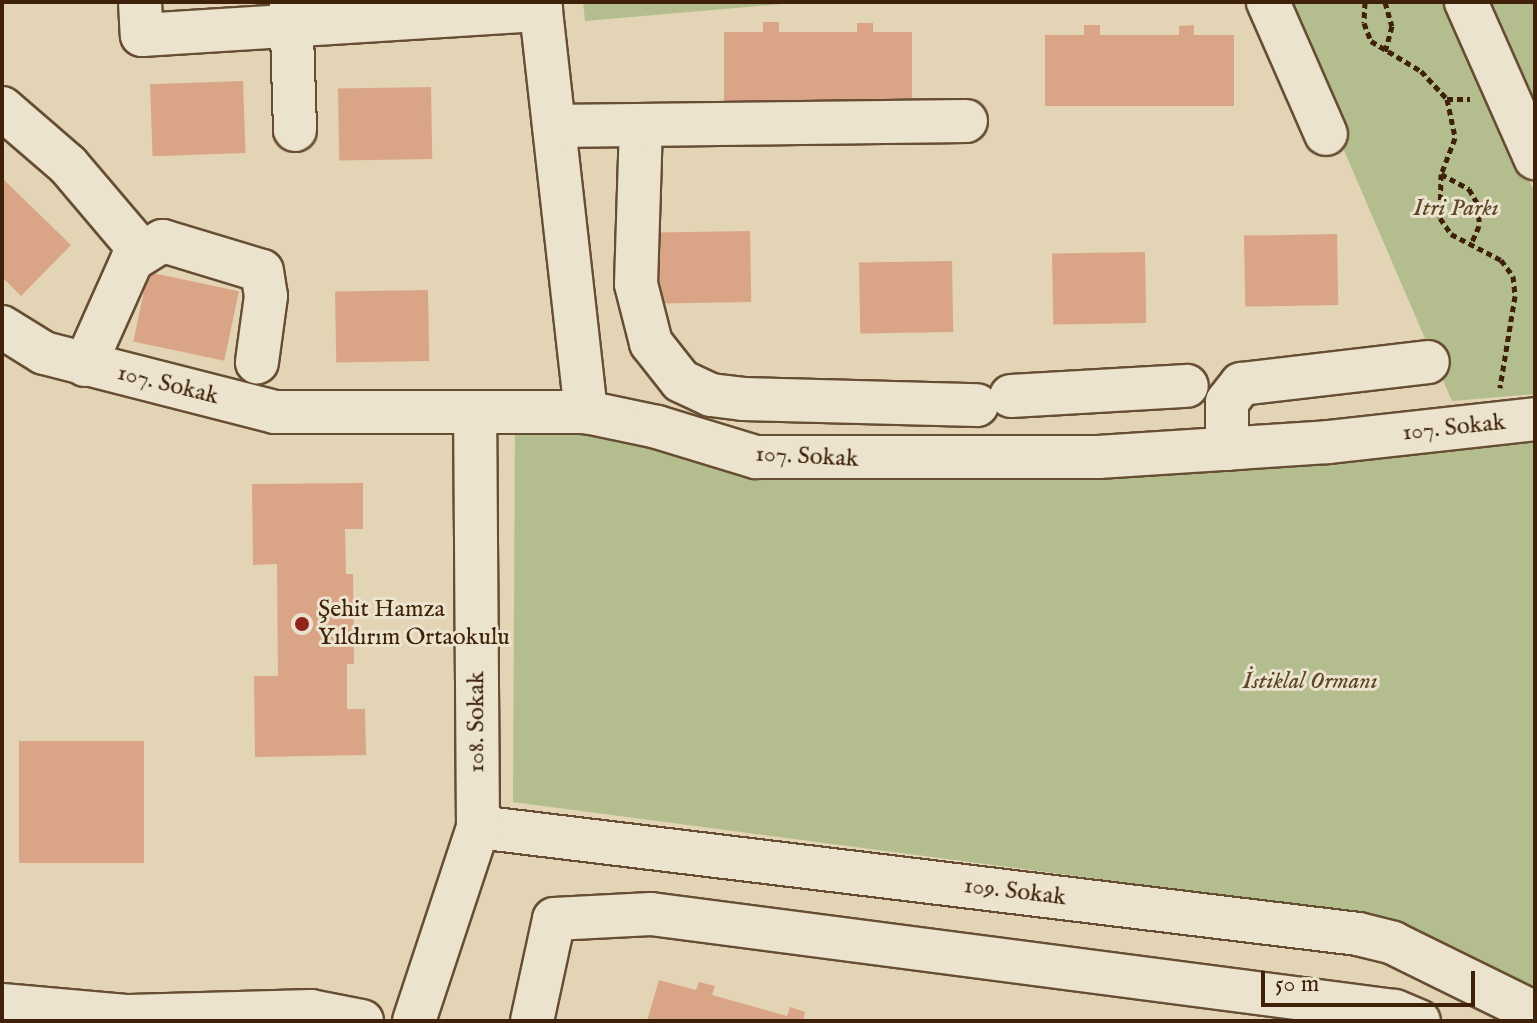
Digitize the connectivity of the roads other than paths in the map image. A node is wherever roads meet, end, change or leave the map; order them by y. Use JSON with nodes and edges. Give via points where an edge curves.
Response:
{"nodes":[{"id":1,"x":140,"y":2,"type":"edge"},
{"id":2,"x":1268,"y":2,"type":"edge"},
{"id":3,"x":1466,"y":2,"type":"edge"},
{"id":4,"x":541,"y":6,"type":"edge"},
{"id":5,"x":408,"y":10,"type":"edge"},
{"id":6,"x":277,"y":14,"type":"edge"},
{"id":7,"x":2,"y":108,"type":"edge"},
{"id":8,"x":966,"y":121,"type":"dead end"},
{"id":9,"x":641,"y":125,"type":"junction"},
{"id":10,"x":554,"y":126,"type":"junction"},
{"id":11,"x":295,"y":130,"type":"dead end"},
{"id":12,"x":1326,"y":134,"type":"dead end"},
{"id":13,"x":1535,"y":158,"type":"edge"},
{"id":14,"x":141,"y":251,"type":"junction"},
{"id":15,"x":572,"y":281,"type":"junction"},
{"id":16,"x":636,"y":284,"type":"junction"},
{"id":17,"x":2,"y":327,"type":"edge"},
{"id":18,"x":257,"y":362,"type":"dead end"},
{"id":19,"x":1428,"y":362,"type":"dead end"},
{"id":20,"x":85,"y":365,"type":"junction"},
{"id":21,"x":1187,"y":386,"type":"dead end"},
{"id":22,"x":1094,"y":391,"type":"junction"},
{"id":23,"x":586,"y":412,"type":"junction"},
{"id":24,"x":475,"y":414,"type":"junction"},
{"id":25,"x":1516,"y":421,"type":"edge"},
{"id":26,"x":1227,"y":449,"type":"junction"},
{"id":27,"x":1098,"y":457,"type":"junction"},
{"id":28,"x":478,"y":827,"type":"junction"},
{"id":29,"x":2,"y":1005,"type":"edge"},
{"id":30,"x":1535,"y":1013,"type":"edge"},
{"id":31,"x":362,"y":1021,"type":"edge"},
{"id":32,"x":414,"y":1021,"type":"edge"},
{"id":33,"x":532,"y":1021,"type":"edge"},
{"id":34,"x":1419,"y":1021,"type":"edge"}],
"edges":[{"from":1,"to":6,"type":"street","via":[[142,35]]},
{"from":2,"to":12,"type":"street"},
{"from":3,"to":13,"type":"street"},
{"from":4,"to":5,"type":"street"},
{"from":4,"to":10,"type":"street"},
{"from":5,"to":6,"type":"street"},
{"from":6,"to":11,"type":"street"},
{"from":7,"to":14,"type":"street","via":[[68,165]]},
{"from":8,"to":9,"type":"street"},
{"from":9,"to":10,"type":"street"},
{"from":9,"to":16,"type":"street"},
{"from":10,"to":15,"type":"street"},
{"from":14,"to":18,"type":"street","via":[[174,241],[262,271],[266,296]]},
{"from":14,"to":20,"type":"street","via":[[95,332]]},
{"from":15,"to":16,"type":"street"},
{"from":15,"to":23,"type":"street"},
{"from":16,"to":22,"type":"street","via":[[658,357],[681,381],[711,395],[994,401]]},
{"from":17,"to":20,"type":"street","name":"107. Sokak","via":[[44,353]]},
{"from":19,"to":26,"type":"street","via":[[1241,384],[1227,402]]},
{"from":20,"to":24,"type":"street","name":"107. Sokak","via":[[275,412]]},
{"from":21,"to":22,"type":"street"},
{"from":22,"to":27,"type":"street"},
{"from":23,"to":24,"type":"street","name":"107. Sokak"},
{"from":23,"to":27,"type":"street","name":"107. Sokak","via":[[756,457]]},
{"from":24,"to":28,"type":"street","name":"108. Sokak"},
{"from":25,"to":26,"type":"street","name":"107. Sokak"},
{"from":26,"to":27,"type":"street","name":"107. Sokak"},
{"from":28,"to":30,"type":"street","name":"109. Sokak","via":[[1358,934],[1393,943]]},
{"from":28,"to":32,"type":"street","name":"108. Sokak"},
{"from":29,"to":31,"type":"street","via":[[129,1016],[311,1011]]},
{"from":33,"to":34,"type":"street","via":[[554,919],[651,914],[1395,1011]]}]}
